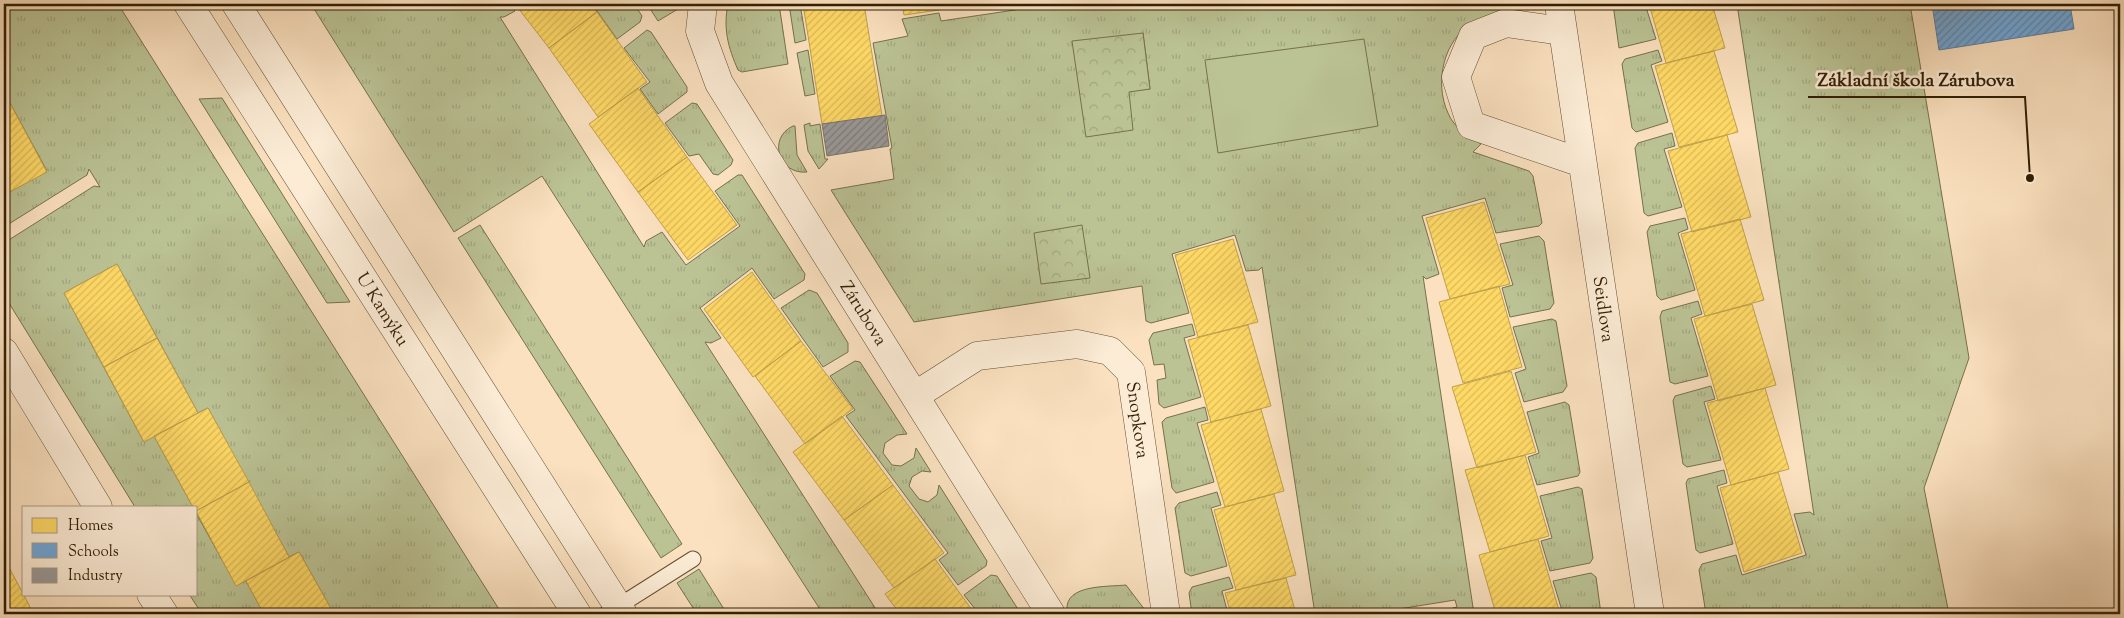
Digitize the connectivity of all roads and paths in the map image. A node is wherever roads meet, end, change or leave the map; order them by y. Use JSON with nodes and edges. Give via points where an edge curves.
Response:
{"nodes":[{"id":1,"x":188,"y":4,"type":"edge"},
{"id":2,"x":236,"y":4,"type":"edge"},
{"id":3,"x":703,"y":4,"type":"edge"},
{"id":4,"x":1559,"y":4,"type":"edge"},
{"id":5,"x":1562,"y":31,"type":"junction"},
{"id":6,"x":1582,"y":163,"type":"junction"},
{"id":7,"x":4,"y":352,"type":"edge"},
{"id":8,"x":916,"y":395,"type":"junction"},
{"id":9,"x":97,"y":506,"type":"edge"},
{"id":10,"x":693,"y":558,"type":"dead end"},
{"id":11,"x":152,"y":596,"type":"edge"},
{"id":12,"x":616,"y":612,"type":"edge"},
{"id":13,"x":164,"y":614,"type":"edge"},
{"id":14,"x":577,"y":614,"type":"edge"},
{"id":15,"x":1051,"y":614,"type":"edge"},
{"id":16,"x":1166,"y":614,"type":"edge"},
{"id":17,"x":1650,"y":614,"type":"edge"}],
"edges":[{"from":1,"to":14,"type":"street","name":"U Kamýku"},
{"from":2,"to":12,"type":"street"},
{"from":3,"to":8,"type":"street","name":"Zárubova","via":[[700,31],[719,83]]},
{"from":4,"to":5,"type":"street","name":"Seidlova"},
{"from":5,"to":6,"type":"street","name":"Seidlova"},
{"from":5,"to":6,"type":"street","via":[[1506,23],[1473,36],[1456,77],[1471,125]]},
{"from":6,"to":17,"type":"street","name":"Seidlova"},
{"from":7,"to":9,"type":"street"},
{"from":8,"to":15,"type":"street","name":"Zárubova"},
{"from":8,"to":16,"type":"street","name":"Snopkova","via":[[977,356],[1077,344],[1110,350],[1131,372]]},
{"from":10,"to":12,"type":"lane"},
{"from":11,"to":13,"type":"street"}]}
